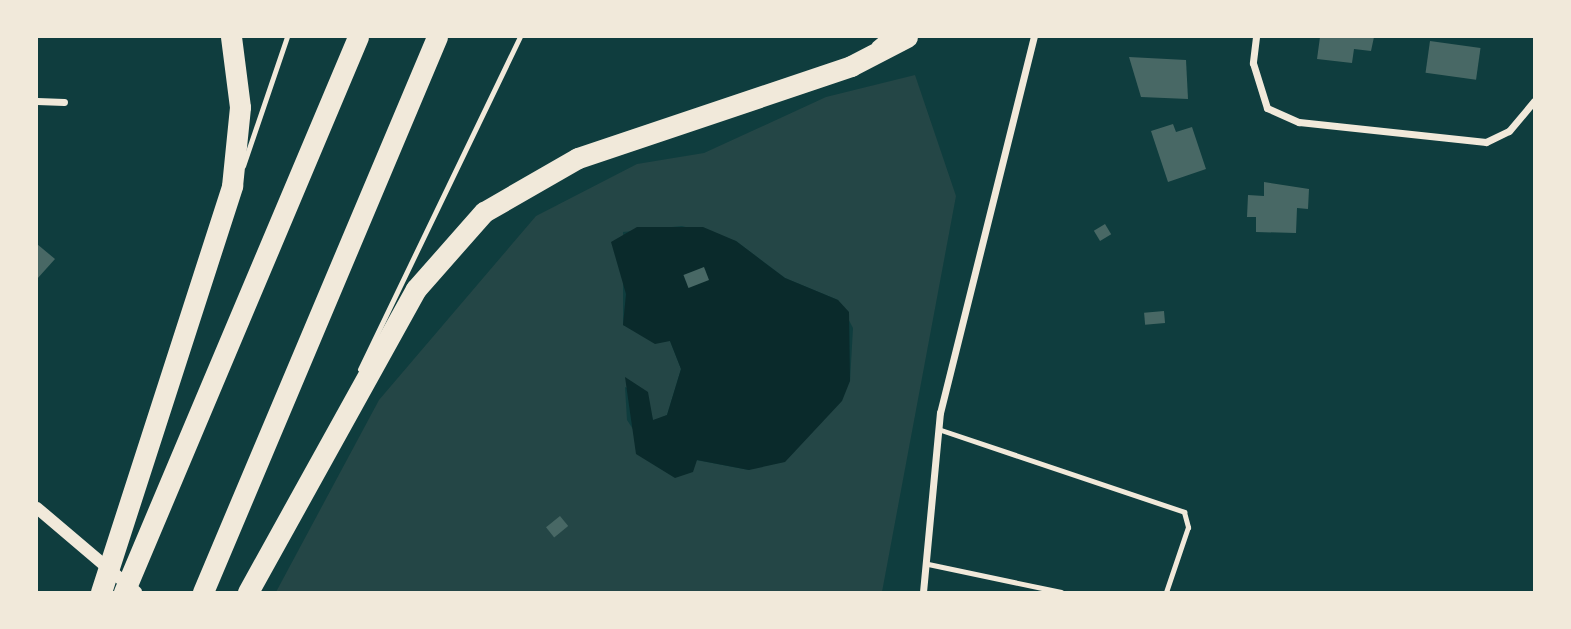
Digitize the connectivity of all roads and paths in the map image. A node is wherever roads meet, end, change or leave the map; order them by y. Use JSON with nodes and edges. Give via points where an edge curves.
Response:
{"nodes":[{"id":1,"x":230,"y":37,"type":"edge"},
{"id":2,"x":287,"y":37,"type":"edge"},
{"id":3,"x":358,"y":37,"type":"edge"},
{"id":4,"x":437,"y":37,"type":"edge"},
{"id":5,"x":520,"y":37,"type":"edge"},
{"id":6,"x":882,"y":37,"type":"edge"},
{"id":7,"x":907,"y":37,"type":"edge"},
{"id":8,"x":1034,"y":37,"type":"edge"},
{"id":9,"x":1256,"y":37,"type":"edge"},
{"id":10,"x":851,"y":66,"type":"junction"},
{"id":11,"x":37,"y":101,"type":"edge"},
{"id":12,"x":1534,"y":101,"type":"edge"},
{"id":13,"x":64,"y":102,"type":"dead end"},
{"id":14,"x":223,"y":220,"type":"junction"},
{"id":15,"x":938,"y":429,"type":"junction"},
{"id":16,"x":322,"y":452,"type":"junction"},
{"id":17,"x":37,"y":508,"type":"edge"},
{"id":18,"x":929,"y":564,"type":"junction"},
{"id":19,"x":204,"y":591,"type":"edge"},
{"id":20,"x":101,"y":592,"type":"edge"},
{"id":21,"x":124,"y":592,"type":"edge"},
{"id":22,"x":136,"y":592,"type":"edge"},
{"id":23,"x":248,"y":592,"type":"edge"},
{"id":24,"x":923,"y":592,"type":"edge"},
{"id":25,"x":1061,"y":592,"type":"edge"},
{"id":26,"x":1166,"y":592,"type":"edge"}],
"edges":[{"from":1,"to":14,"type":"highway","via":[[239,133]]},
{"from":2,"to":14,"type":"lane"},
{"from":3,"to":21,"type":"highway"},
{"from":4,"to":19,"type":"highway"},
{"from":5,"to":16,"type":"lane"},
{"from":6,"to":10,"type":"lane"},
{"from":7,"to":10,"type":"highway"},
{"from":8,"to":15,"type":"street"},
{"from":9,"to":12,"type":"street","via":[[1253,63],[1267,108],[1299,121],[1486,142],[1509,131]]},
{"from":10,"to":16,"type":"highway","via":[[578,158],[512,191],[435,262]]},
{"from":11,"to":13,"type":"street"},
{"from":14,"to":20,"type":"highway"},
{"from":15,"to":18,"type":"street"},
{"from":15,"to":26,"type":"lane","via":[[1184,512],[1188,527]]},
{"from":16,"to":23,"type":"highway"},
{"from":17,"to":22,"type":"street"},
{"from":18,"to":24,"type":"street"},
{"from":18,"to":25,"type":"lane"}]}
